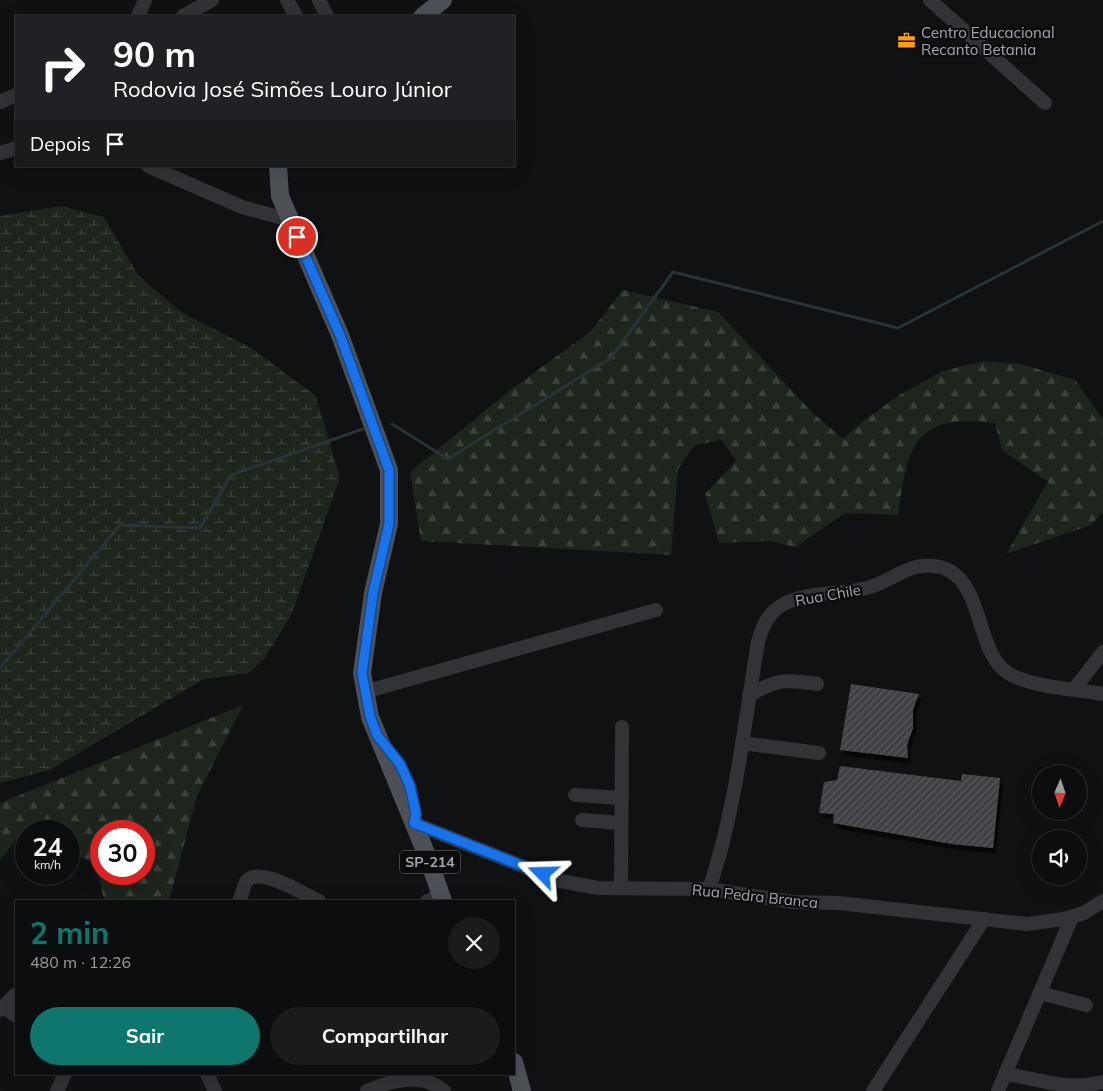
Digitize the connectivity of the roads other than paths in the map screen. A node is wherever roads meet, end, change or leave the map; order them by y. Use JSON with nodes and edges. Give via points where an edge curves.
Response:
{"nodes":[{"id":1,"x":145,"y":0,"type":"edge"},
{"id":2,"x":212,"y":0,"type":"edge"},
{"id":3,"x":287,"y":0,"type":"edge"},
{"id":4,"x":319,"y":0,"type":"edge"},
{"id":5,"x":442,"y":0,"type":"edge"},
{"id":6,"x":930,"y":0,"type":"edge"},
{"id":7,"x":138,"y":15,"type":"edge"},
{"id":8,"x":185,"y":15,"type":"edge"},
{"id":9,"x":295,"y":15,"type":"edge"},
{"id":10,"x":326,"y":15,"type":"edge"},
{"id":11,"x":423,"y":15,"type":"edge"},
{"id":12,"x":15,"y":95,"type":"edge"},
{"id":13,"x":0,"y":102,"type":"edge"},
{"id":14,"x":1045,"y":103,"type":"dead end"},
{"id":15,"x":15,"y":148,"type":"edge"},
{"id":16,"x":0,"y":153,"type":"edge"},
{"id":17,"x":150,"y":167,"type":"edge"},
{"id":18,"x":278,"y":167,"type":"edge"},
{"id":19,"x":290,"y":220,"type":"junction"},
{"id":20,"x":656,"y":610,"type":"dead end"},
{"id":21,"x":1103,"y":652,"type":"edge"},
{"id":22,"x":818,"y":684,"type":"dead end"},
{"id":23,"x":1074,"y":689,"type":"junction"},
{"id":24,"x":364,"y":692,"type":"junction"},
{"id":25,"x":1103,"y":694,"type":"edge"},
{"id":26,"x":749,"y":695,"type":"junction"},
{"id":27,"x":622,"y":727,"type":"dead end"},
{"id":28,"x":742,"y":742,"type":"junction"},
{"id":29,"x":819,"y":753,"type":"dead end"},
{"id":30,"x":575,"y":795,"type":"dead end"},
{"id":31,"x":622,"y":798,"type":"junction"},
{"id":32,"x":582,"y":820,"type":"dead end"},
{"id":33,"x":414,"y":823,"type":"junction"},
{"id":34,"x":622,"y":823,"type":"junction"},
{"id":35,"x":621,"y":888,"type":"junction"},
{"id":36,"x":709,"y":890,"type":"junction"},
{"id":37,"x":438,"y":899,"type":"edge"},
{"id":38,"x":239,"y":900,"type":"edge"},
{"id":39,"x":317,"y":900,"type":"edge"},
{"id":40,"x":1103,"y":901,"type":"edge"},
{"id":41,"x":1072,"y":917,"type":"junction"},
{"id":42,"x":984,"y":919,"type":"junction"},
{"id":43,"x":1040,"y":993,"type":"junction"},
{"id":44,"x":15,"y":995,"type":"edge"},
{"id":45,"x":1086,"y":1004,"type":"dead end"},
{"id":46,"x":1,"y":1008,"type":"edge"},
{"id":47,"x":15,"y":1015,"type":"edge"},
{"id":48,"x":515,"y":1066,"type":"edge"},
{"id":49,"x":1005,"y":1074,"type":"junction"},
{"id":50,"x":65,"y":1075,"type":"edge"},
{"id":51,"x":207,"y":1075,"type":"edge"},
{"id":52,"x":418,"y":1080,"type":"junction"},
{"id":53,"x":1103,"y":1082,"type":"edge"},
{"id":54,"x":57,"y":1091,"type":"edge"},
{"id":55,"x":215,"y":1091,"type":"edge"},
{"id":56,"x":367,"y":1091,"type":"edge"},
{"id":57,"x":428,"y":1091,"type":"edge"},
{"id":58,"x":444,"y":1091,"type":"edge"},
{"id":59,"x":522,"y":1091,"type":"edge"},
{"id":60,"x":873,"y":1091,"type":"edge"},
{"id":61,"x":998,"y":1091,"type":"edge"}],
"edges":[{"from":1,"to":7,"type":"street"},
{"from":2,"to":8,"type":"street"},
{"from":3,"to":9,"type":"street"},
{"from":4,"to":10,"type":"street"},
{"from":5,"to":11,"type":"main road"},
{"from":6,"to":14,"type":"street"},
{"from":12,"to":13,"type":"street"},
{"from":15,"to":16,"type":"street"},
{"from":17,"to":19,"type":"street","via":[[242,207]]},
{"from":18,"to":19,"type":"main road","via":[[280,196]]},
{"from":19,"to":24,"type":"main road","via":[[340,335],[389,470],[389,524],[366,635],[362,673]]},
{"from":20,"to":24,"type":"street"},
{"from":21,"to":23,"type":"street"},
{"from":22,"to":26,"type":"street","via":[[772,682]]},
{"from":23,"to":25,"type":"street","name":"Rua Chile"},
{"from":23,"to":26,"type":"street","name":"Rua Chile","via":[[1012,676],[993,656],[972,601],[958,577],[950,571],[928,566],[915,567],[868,588],[794,599],[781,605],[762,627]]},
{"from":24,"to":33,"type":"main road","via":[[377,735],[383,779],[389,796]]},
{"from":26,"to":28,"type":"street","name":"Rua Chile"},
{"from":27,"to":31,"type":"street"},
{"from":28,"to":29,"type":"street"},
{"from":28,"to":36,"type":"street","name":"Rua Chile","via":[[725,840]]},
{"from":30,"to":31,"type":"street"},
{"from":31,"to":34,"type":"street"},
{"from":32,"to":34,"type":"street"},
{"from":33,"to":35,"type":"street","name":"Rua Pedra Branca","via":[[560,881],[598,888]]},
{"from":33,"to":37,"type":"main road","number":"SP-214"},
{"from":34,"to":35,"type":"street"},
{"from":35,"to":36,"type":"street","name":"Rua Pedra Branca"},
{"from":36,"to":42,"type":"street","name":"Rua Pedra Branca","via":[[793,902],[838,903]]},
{"from":38,"to":39,"type":"street","via":[[246,882],[263,876]]},
{"from":40,"to":41,"type":"street","name":"Rua Pedra Branca"},
{"from":41,"to":42,"type":"street","name":"Rua Pedra Branca","via":[[1027,924]]},
{"from":41,"to":43,"type":"street"},
{"from":42,"to":60,"type":"street"},
{"from":43,"to":45,"type":"street"},
{"from":43,"to":49,"type":"street"},
{"from":44,"to":46,"type":"street"},
{"from":46,"to":47,"type":"street"},
{"from":48,"to":59,"type":"main road"},
{"from":49,"to":53,"type":"street","via":[[1074,1089]]},
{"from":49,"to":61,"type":"street"},
{"from":50,"to":54,"type":"street"},
{"from":51,"to":55,"type":"street"},
{"from":52,"to":56,"type":"street","via":[[397,1081]]},
{"from":52,"to":57,"type":"street"},
{"from":52,"to":58,"type":"street","via":[[433,1083]]}]}
